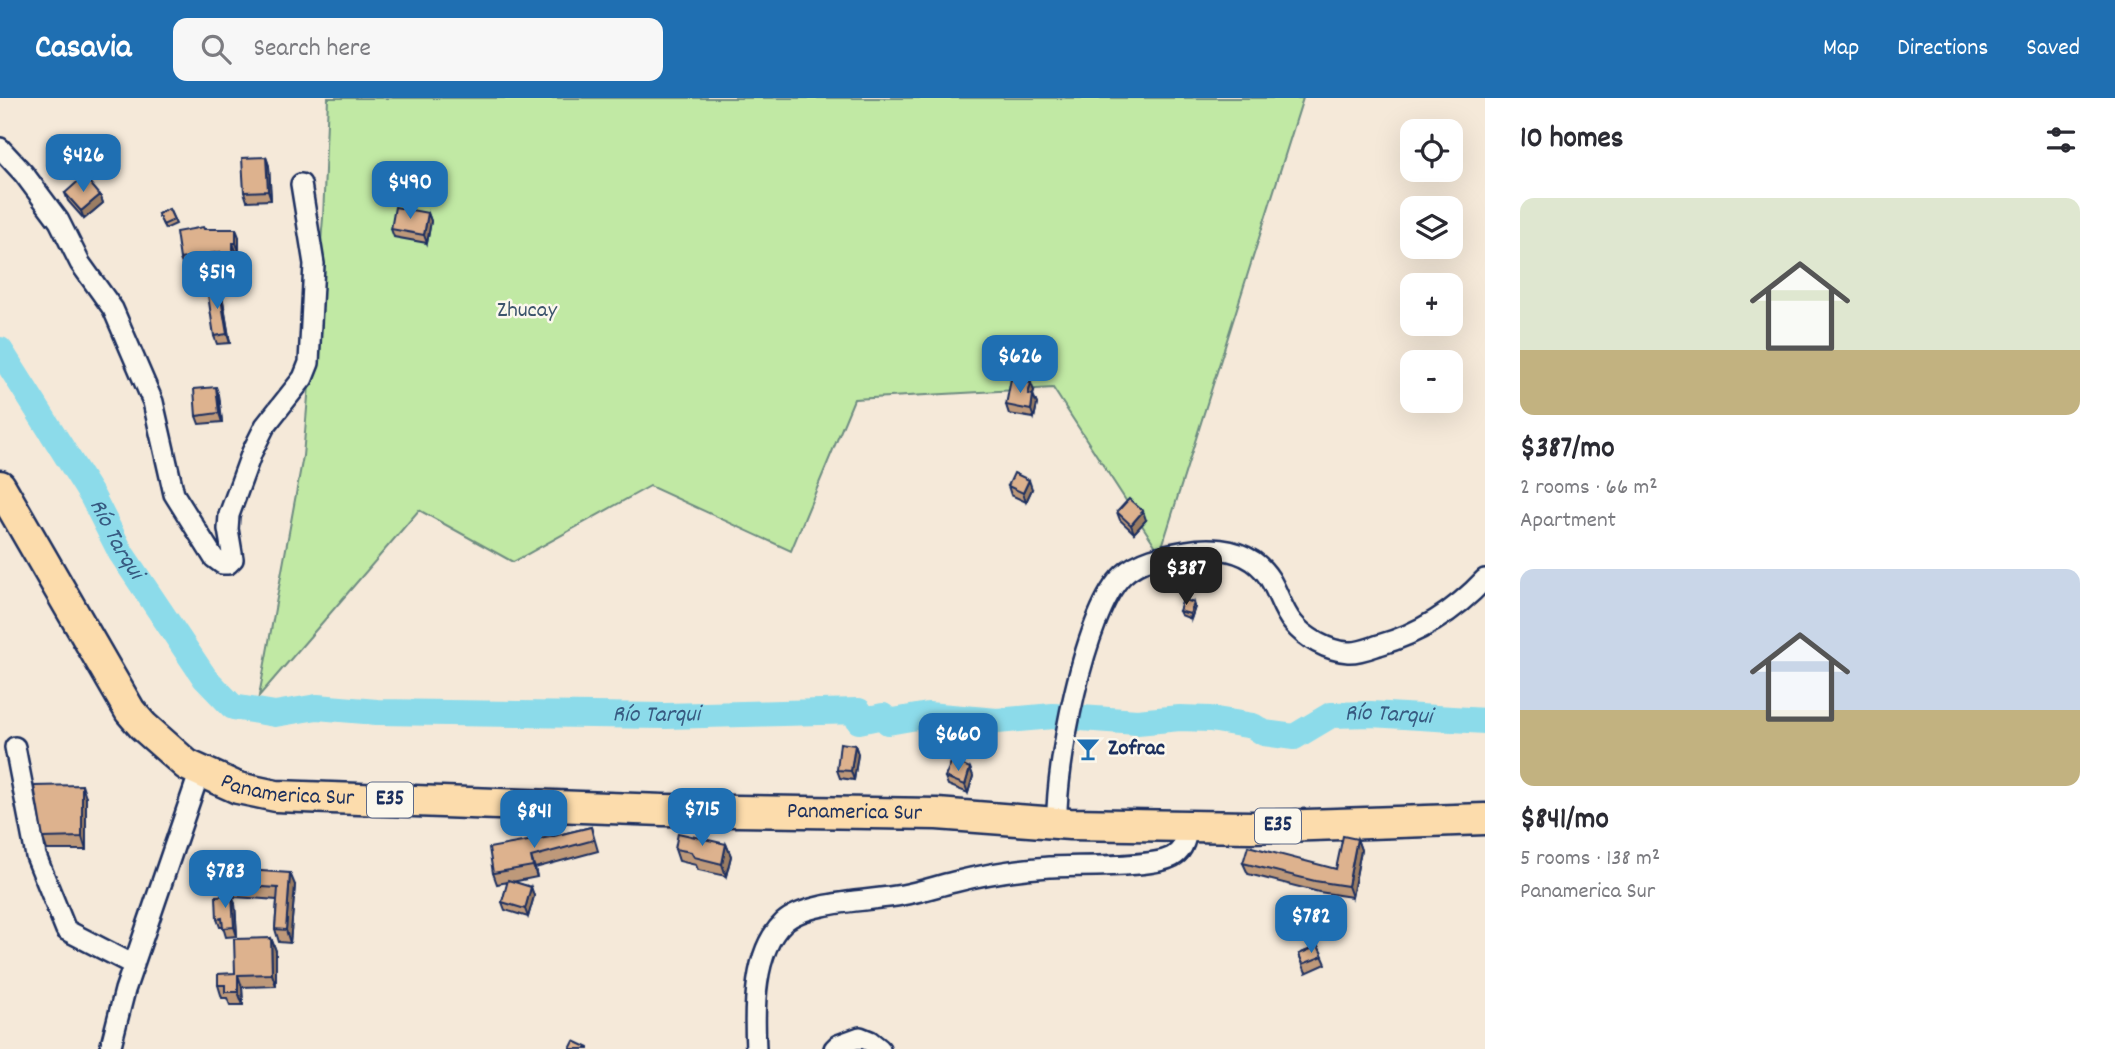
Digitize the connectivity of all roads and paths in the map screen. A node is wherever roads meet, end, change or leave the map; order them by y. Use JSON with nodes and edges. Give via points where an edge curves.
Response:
{"nodes":[{"id":1,"x":0,"y":148,"type":"edge"},
{"id":2,"x":301,"y":184,"type":"dead end"},
{"id":3,"x":0,"y":486,"type":"edge"},
{"id":4,"x":1485,"y":579,"type":"edge"},
{"id":5,"x":15,"y":747,"type":"dead end"},
{"id":6,"x":200,"y":771,"type":"junction"},
{"id":7,"x":1485,"y":819,"type":"edge"},
{"id":8,"x":1057,"y":823,"type":"junction"},
{"id":9,"x":1188,"y":827,"type":"junction"},
{"id":10,"x":134,"y":965,"type":"junction"},
{"id":11,"x":110,"y":1049,"type":"edge"},
{"id":12,"x":756,"y":1049,"type":"edge"},
{"id":13,"x":834,"y":1049,"type":"edge"},
{"id":14,"x":880,"y":1049,"type":"edge"}],
"edges":[{"from":1,"to":2,"type":"street","via":[[59,221],[80,263],[113,309],[153,402],[174,494],[222,564],[233,559],[229,515],[252,452],[265,426],[303,379],[309,363],[314,264]]},
{"from":3,"to":6,"type":"highway","name":"Panamerica Sur","number":"E35","via":[[130,711],[161,744]]},
{"from":4,"to":8,"type":"street","via":[[1457,607],[1428,626],[1401,639],[1349,652],[1312,639],[1292,622],[1268,575],[1252,560],[1203,548],[1160,555],[1140,564],[1123,576],[1093,627],[1057,783]]},
{"from":5,"to":10,"type":"street","via":[[36,856],[66,930]]},
{"from":6,"to":8,"type":"highway","name":"Panamerica Sur","number":"E35","via":[[238,788],[276,796],[937,814]]},
{"from":6,"to":10,"type":"street"},
{"from":7,"to":9,"type":"highway","name":"Panamerica Sur","number":"E35"},
{"from":8,"to":9,"type":"highway","name":"Panamerica Sur","number":"E35"},
{"from":9,"to":12,"type":"street","via":[[1181,850],[1166,859],[997,873],[798,914],[785,921],[770,940],[762,962]]},
{"from":10,"to":11,"type":"street"},
{"from":13,"to":14,"type":"street","via":[[860,1037]]}]}
